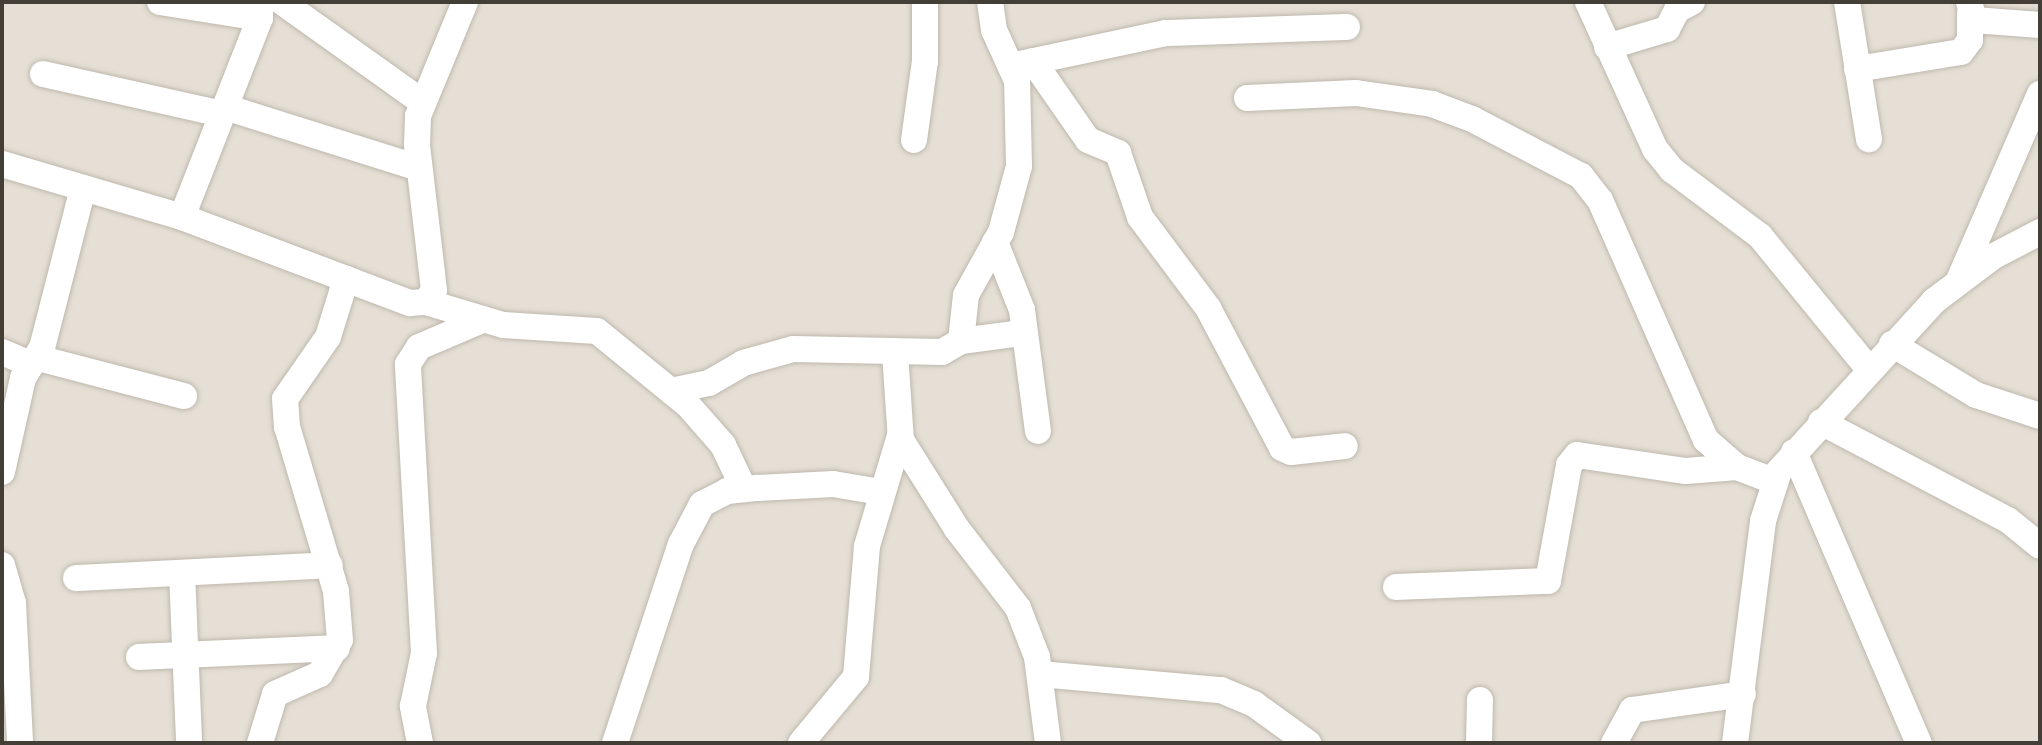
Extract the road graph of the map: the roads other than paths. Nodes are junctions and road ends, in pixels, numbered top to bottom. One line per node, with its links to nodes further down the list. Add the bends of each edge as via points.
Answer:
1 (160, 2): 10 (street)
2 (282, 2): 19 (street)
3 (925, 2): 22 (street, via 925,61)
4 (990, 2): 14 (street, via 994,30)
5 (1588, 2): 13 (street)
6 (1692, 2): 13 (street, via 1677,10 1667,29)
7 (1847, 2): 15 (street)
8 (458, 4): 19 (street)
9 (1969, 8): 11 (street, via 1984,21); 15 (street, via 1970,40 1961,52)
10 (260, 10): 20 (street)
11 (2040, 25)
12 (1347, 27): 14 (street, via 1166,33)
13 (1607, 47): 39 (street, via 1655,149 1672,170 1760,236)
14 (1023, 63): 28 (street, via 1019,166 1009,211); 46 (street, via 1088,140 1118,153 1140,217 1208,308 1282,448 1291,452)
15 (1857, 69): 21 (street)
16 (43, 74): 20 (street)
17 (1247, 98): 49 (street, via 1356,93 1432,104 1581,176 1600,200 1706,440)
18 (2039, 99): 30 (street)
19 (422, 102): 24 (street)
20 (224, 110): 24 (street); 26 (street)
21 (1869, 139)
22 (914, 140)
23 (2, 164): 25 (street)
24 (419, 168): 31 (street, via 434,290)
25 (83, 188): 26 (street); 38 (street)
26 (182, 217): 29 (street)
27 (2040, 232): 30 (street)
28 (995, 242): 33 (street, via 1022,310); 34 (street, via 966,295)
29 (346, 279): 31 (street, via 410,303); 55 (street, via 328,337 285,399 287,427)
30 (1959, 280): 35 (street)
31 (426, 302): 32 (street)
32 (482, 320): 40 (street, via 597,331); 68 (street, via 419,347 408,364 424,653 413,706)
33 (1022, 333): 34 (street); 44 (street)
34 (961, 341): 37 (street, via 942,352)
35 (1892, 344): 39 (street); 42 (street, via 1976,395)
36 (2, 352): 38 (street)
37 (895, 353): 40 (street, via 793,349 743,363 709,383); 45 (street)
38 (34, 361): 41 (street); 48 (street, via 23,378)
39 (1869, 369): 43 (street)
40 (671, 391): 51 (street, via 723,445)
41 (184, 396)
42 (2040, 416)
43 (1821, 422): 47 (street); 53 (street, via 2008,520)
44 (1038, 431)
45 (900, 435): 52 (street); 62 (street, via 957,529 1011,594)
46 (1345, 446)
47 (1794, 452): 50 (street); 76 (street)
48 (3, 464)
49 (1737, 467): 50 (street); 58 (street, via 1686,471 1577,455 1569,465 1548,581)
50 (1774, 481): 63 (street, via 1763,521)
51 (744, 489): 52 (street, via 833,484); 69 (street, via 713,495 693,519)
52 (881, 492): 70 (street, via 867,546 856,677)
53 (2040, 546)
54 (2, 565): 65 (street, via 13,603)
55 (330, 565): 56 (street); 59 (street, via 341,627)
56 (182, 573): 57 (street); 60 (street)
57 (76, 578)
58 (1396, 587)
59 (337, 648): 60 (street); 67 (street, via 320,674 275,694)
60 (186, 655): 61 (street); 66 (street)
61 (139, 657)
62 (1040, 674): 71 (street); 72 (street, via 1221,690 1254,704)
63 (1743, 694): 74 (street, via 1632,710); 75 (street)
64 (1480, 700): 73 (street)
65 (20, 743)
66 (189, 743)
67 (260, 743)
68 (420, 743)
69 (615, 743)
70 (801, 743)
71 (1048, 743)
72 (1308, 743)
73 (1479, 743)
74 (1614, 743)
75 (1735, 743)
76 (1919, 743)

